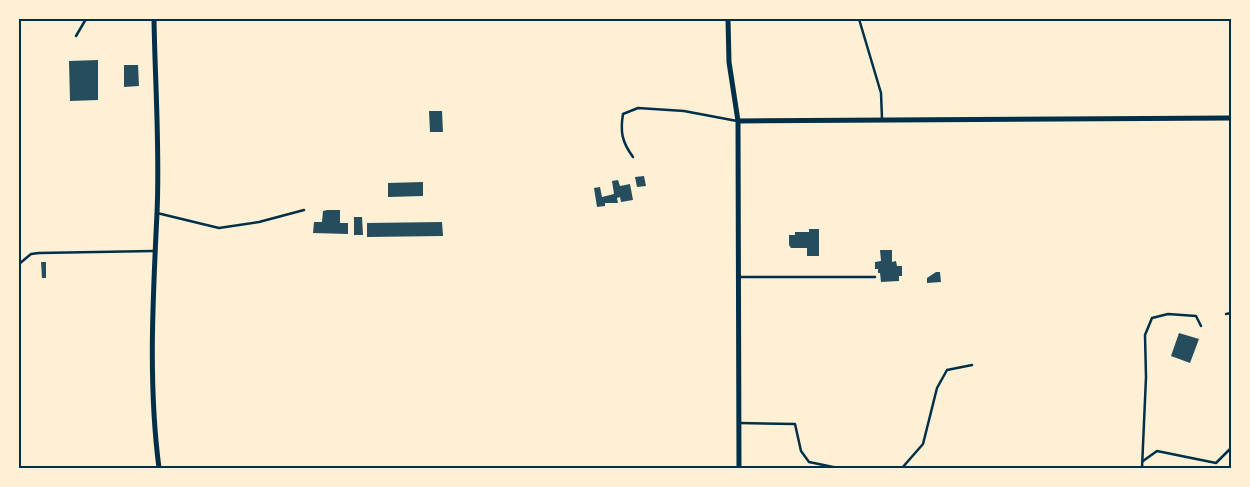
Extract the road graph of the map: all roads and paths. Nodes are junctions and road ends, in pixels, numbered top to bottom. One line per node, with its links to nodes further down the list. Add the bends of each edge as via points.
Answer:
1 (86, 19): 5 (lane)
2 (154, 19): 11 (street)
3 (728, 19): 8 (street, via 729,62)
4 (859, 19): 7 (lane, via 881,92)
5 (76, 36)
6 (1231, 118): 7 (street)
7 (882, 120): 8 (street)
8 (738, 121): 9 (lane, via 684,111 638,108 623,114 620,129 623,144); 14 (street)
9 (633, 157)
10 (304, 210): 11 (lane, via 219,228)
11 (157, 213): 12 (street)
12 (153, 250): 13 (lane, via 39,253 31,254); 23 (street, via 155,437)
13 (19, 264)
14 (739, 277): 15 (lane); 20 (street)
15 (875, 277)
16 (1231, 313): 17 (lane)
17 (1226, 314)
18 (1201, 326): 22 (lane, via 1196,316 1168,314 1152,318 1145,335)
19 (972, 365): 26 (lane, via 948,370 938,388 923,444)
20 (739, 423): 24 (street); 25 (lane, via 795,424 801,450 809,462)
21 (1231, 448): 22 (lane, via 1216,462 1157,451)
22 (1142, 461): 27 (lane)
23 (159, 468)
24 (739, 468)
25 (838, 468)
26 (902, 468)
27 (1142, 468)

